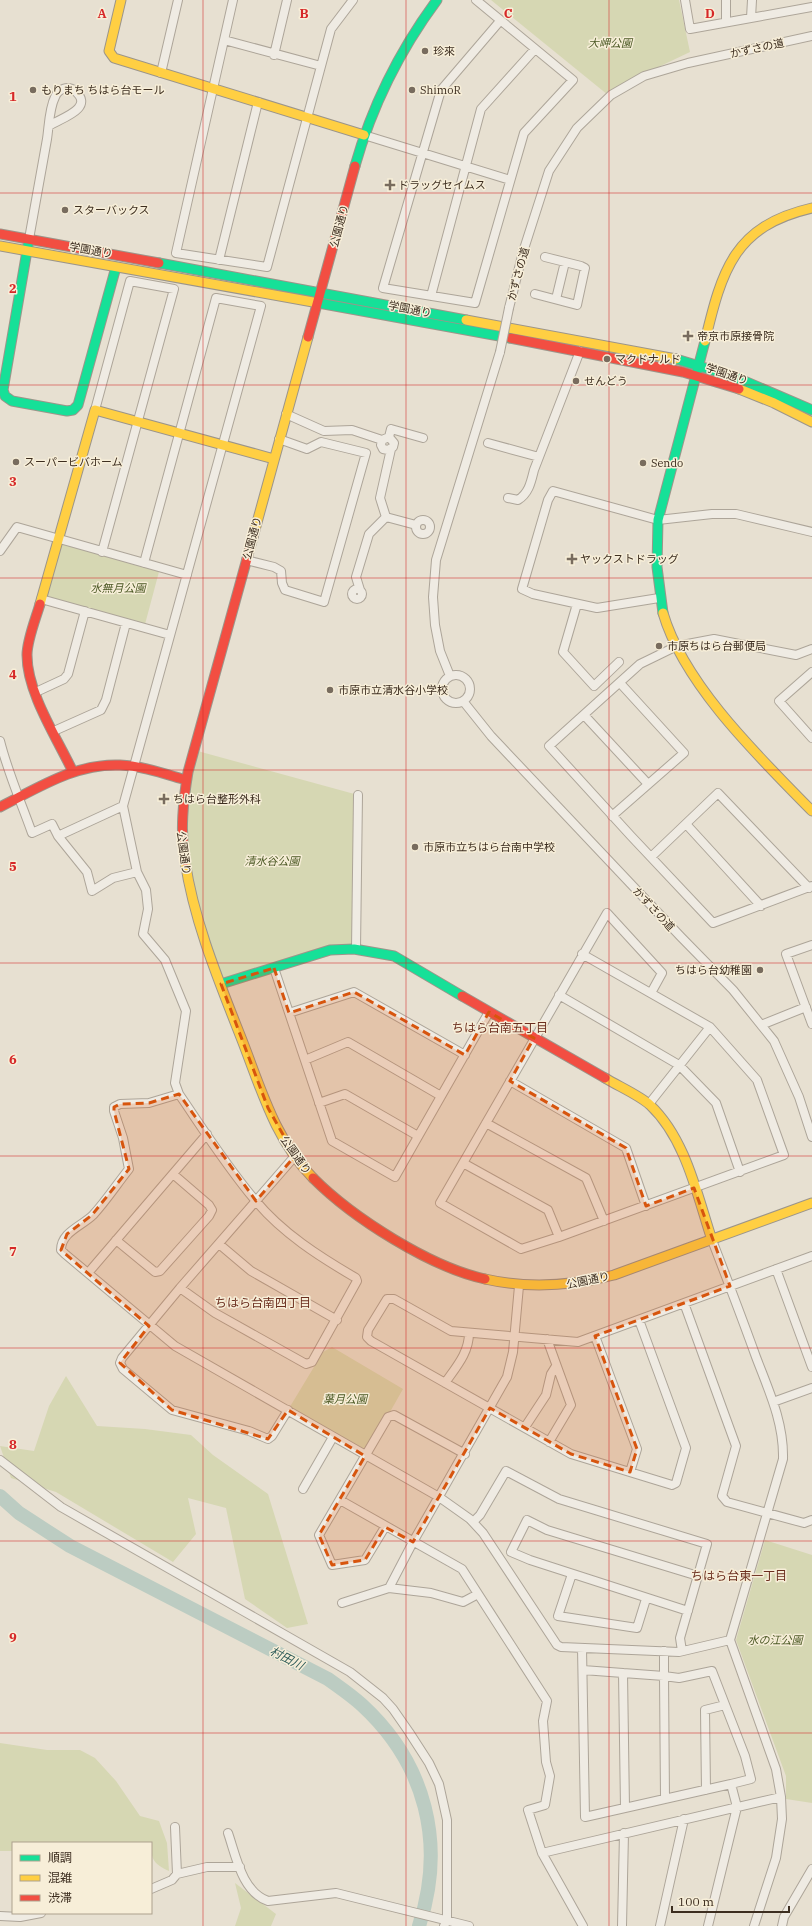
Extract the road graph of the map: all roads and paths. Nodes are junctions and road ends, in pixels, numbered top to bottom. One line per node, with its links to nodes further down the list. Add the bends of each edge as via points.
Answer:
1 (121, 0): 20 (street, via 110,55 117,60)
2 (178, 0): 20 (street)
3 (233, 0): 16 (street)
4 (287, 0): 18 (street)
5 (353, 0): 19 (street, via 331,29)
6 (437, 0): 25 (street, 公園通り, via 382,89)
7 (476, 0): 13 (street)
8 (685, 0): 14 (street, via 690,29)
9 (726, 0): 14 (street)
10 (752, 0): 12 (street)
11 (812, 7): 12 (street)
12 (751, 18): 14 (street)
13 (500, 21): 17 (street); 26 (street, via 441,90)
14 (726, 22)
15 (812, 36): 81 (street, かずさの道, bridge, via 688,63 644,76 611,95 577,128 549,171 523,252 500,352 436,560 433,597 435,625 440,651)
16 (224, 40): 18 (street); 21 (street)
17 (535, 49): 27 (street, via 481,109); 28 (street, via 573,80 524,133)
18 (274, 55): 19 (street)
19 (321, 66): 23 (street)
20 (161, 73): 21 (street)
21 (213, 89): 22 (street); 35 (street, via 176,253)
22 (258, 102): 23 (street); 35 (street)
23 (308, 118): 25 (street); 35 (street, via 267,267)
24 (49, 126): 24 (street, via 54,97 64,88 73,89 81,102 78,110); 31 (street)
25 (364, 135): 26 (street); 38 (street, 公園通り)
26 (421, 153): 27 (street); 40 (street, via 383,288)
27 (466, 166): 28 (street); 40 (street)
28 (510, 180): 40 (street, via 476,303)
29 (812, 208): 44 (street, via 775,219 750,237 739,250 723,279)
30 (0, 234): 31 (street, 学園通り)
31 (29, 239): 33 (street); 38 (street, 学園通り)
32 (0, 246): 33 (street, 学園通り)
33 (27, 252): 37 (street, 学園通り); 37 (street, via 2,390 12,401 67,411 78,405)
34 (545, 257): 36 (street)
35 (219, 260)
36 (565, 262): 41 (street); 41 (street, via 585,268 577,305)
37 (116, 267): 42 (street, 学園通り)
38 (320, 292): 42 (street, 公園通り); 44 (street, 学園通り)
39 (535, 294): 41 (street)
40 (431, 296)
41 (556, 299)
42 (317, 303): 43 (street, 学園通り); 48 (street, 公園通り)
43 (580, 351): 45 (street, 学園通り); 57 (street)
44 (698, 364): 45 (street); 47 (street, 学園通り, via 777,392)
45 (695, 375): 50 (street, 学園通り, via 774,403); 61 (street)
46 (95, 410): 49 (street); 49 (street, via 130,281 174,289); 64 (street)
47 (812, 410)
48 (286, 414): 52 (street, via 324,431 352,430); 54 (street, 公園通り)
49 (138, 422): 51 (street); 66 (street)
50 (812, 422)
51 (180, 434): 56 (street); 56 (street, via 216,298 261,306); 68 (street)
52 (385, 438): 53 (street, via 391,429); 60 (street, via 382,447 386,450 391,449 380,498)
53 (423, 438)
54 (279, 439): 58 (street, 公園通り); 67 (street, via 307,449 321,442 366,453 324,602 288,592 282,583 281,571)
55 (488, 442): 57 (street)
56 (222, 445): 58 (street); 69 (street)
57 (539, 457): 59 (street, via 525,496 518,500)
58 (274, 459): 67 (street, 公園通り)
59 (508, 498)
60 (386, 517): 62 (street); 70 (street, via 368,534 356,577)
61 (658, 520): 63 (street, via 736,514); 71 (street); 73 (street, via 553,491 548,500 522,589)
62 (416, 525)
63 (812, 532)
64 (57, 540): 65 (street, via 16,527); 66 (street); 72 (street)
65 (0, 551)
66 (102, 552): 68 (street)
67 (246, 560): 91 (street, 公園通り)
68 (144, 563): 69 (street)
69 (187, 575): 76 (street)
70 (360, 590)
71 (659, 598): 73 (street, via 597,608); 77 (street)
72 (41, 599): 74 (street); 83 (street, via 27,662 30,680)
73 (577, 604): 79 (street, via 563,652 594,686)
74 (85, 611): 75 (street); 83 (street, via 68,674 64,679)
75 (126, 623): 76 (street); 86 (street, via 106,700 101,710)
76 (170, 634): 89 (street)
77 (676, 646): 78 (street, via 714,639 796,655); 82 (street, via 640,664); 97 (street, via 698,683)
78 (812, 649)
79 (619, 662)
80 (812, 672): 87 (street, via 779,701)
81 (450, 676): 84 (street, via 458,675 467,681 469,692); 84 (street, via 442,686 444,697 453,703)
82 (620, 683): 85 (street); 92 (street, via 684,753)
83 (36, 692): 86 (street)
84 (463, 701): 116 (street, かずさの道, via 496,741 724,980)
85 (584, 715): 92 (street); 98 (street, via 549,746)
86 (54, 732): 90 (street)
87 (812, 738)
88 (0, 742): 94 (street, via 6,765)
89 (135, 766): 90 (street, via 119,764); 91 (street); 95 (street)
90 (73, 772): 94 (street)
91 (186, 780): 109 (street, 公園通り, via 180,823 182,849 195,908)
92 (648, 784): 98 (street)
93 (358, 795): 106 (street)
94 (20, 798): 96 (street); 100 (street, via 32,833 52,824)
95 (123, 806): 100 (street); 102 (street)
96 (0, 807)
97 (812, 812)
98 (612, 816): 101 (street)
99 (686, 824): 101 (street); 103 (street, via 718,793); 104 (street)
100 (58, 836): 102 (street, via 87,872 92,891 113,878)
101 (651, 857): 104 (street, via 713,923)
102 (138, 872): 123 (street, via 146,890 148,908 143,934 165,960 186,1011 175,1083)
103 (811, 887): 104 (street)
104 (761, 906)
105 (812, 945): 112 (street, via 786,954)
106 (356, 949): 108 (street, via 330,950); 113 (street, via 394,956)
107 (582, 954): 110 (street); 110 (street, via 607,913 662,973); 111 (street)
108 (274, 968): 109 (street); 114 (street)
109 (221, 984): 131 (street, 公園通り, via 268,1108)
110 (651, 993): 117 (street)
111 (559, 994): 118 (street); 121 (street)
112 (806, 1007): 115 (street); 116 (street)
113 (489, 1012): 118 (street); 119 (street)
114 (289, 1013): 119 (street, via 354,992); 120 (street)
115 (812, 1024)
116 (761, 1025): 130 (street, かずさの道, via 774,1041 799,1097)
117 (710, 1027): 121 (street); 133 (street, via 757,1080 784,1155)
118 (534, 1038): 122 (street); 126 (street)
119 (465, 1055): 124 (street)
120 (305, 1060): 124 (street, via 348,1042); 125 (street)
121 (679, 1065): 126 (street); 133 (street, via 716,1103)
122 (510, 1081): 127 (street); 138 (street, via 626,1148)
123 (179, 1094): 128 (street); 146 (street, via 149,1103 120,1104 114,1107 129,1169 92,1215 67,1234 61,1244 61,1250)
124 (441, 1096): 129 (street)
125 (319, 1103): 129 (street, via 345,1094); 129 (street, via 332,1141 395,1177)
126 (649, 1104): 135 (street, via 659,1113 675,1137)
127 (486, 1123): 132 (street); 139 (street, via 586,1178)
128 (207, 1134): 134 (street); 136 (street)
129 (418, 1136)
130 (812, 1137)
131 (295, 1156): 136 (street); 147 (street, 公園通り, via 325,1191 372,1226 455,1270)
132 (463, 1163): 140 (street, via 548,1210); 140 (street, via 440,1203 521,1249)
133 (740, 1172): 135 (street)
134 (173, 1174): 141 (street); 141 (street, via 209,1205 212,1210 209,1216 160,1271 155,1272)
135 (694, 1188): 138 (street); 142 (street)
136 (256, 1201): 143 (street); 151 (street, via 318,1256 356,1278 356,1286)
137 (812, 1203): 142 (street, 公園通り)
138 (646, 1206): 139 (street)
139 (604, 1221): 140 (street)
140 (559, 1237)
141 (116, 1240): 146 (street)
142 (712, 1240): 147 (street, 公園通り, via 597,1280 557,1286); 148 (street)
143 (219, 1244): 149 (street); 151 (street, via 251,1271)
144 (812, 1256): 145 (street)
145 (776, 1269): 148 (street); 159 (street)
146 (88, 1273): 153 (street)
147 (518, 1286): 155 (street)
148 (730, 1286): 150 (street); 162 (street)
149 (180, 1288): 151 (street, via 215,1314 306,1364 312,1362); 153 (street)
150 (684, 1303): 152 (street); 175 (street, via 736,1446 722,1496 727,1502)
151 (337, 1320)
152 (639, 1320): 156 (street); 171 (street, via 686,1448 676,1482 672,1485)
153 (149, 1326): 164 (street, via 175,1346); 164 (street, via 120,1363 123,1369 172,1410 249,1431 268,1439)
154 (469, 1332): 155 (street); 160 (street, via 466,1351); 160 (street, via 451,1331 390,1298 368,1330 367,1337 371,1341)
155 (514, 1336): 157 (street); 163 (street, via 507,1377)
156 (595, 1336): 157 (street, via 578,1342); 171 (street, via 637,1449)
157 (547, 1339): 158 (street)
158 (556, 1366): 165 (street, via 551,1374 546,1394); 167 (street, via 571,1405)
159 (812, 1367)
160 (445, 1383): 163 (street)
161 (812, 1388): 162 (street)
162 (773, 1402): 175 (street, via 782,1430 783,1459)
163 (490, 1408): 165 (street); 168 (street)
164 (288, 1410): 166 (street)
165 (525, 1427): 167 (street)
166 (333, 1437): 169 (street); 172 (street)
167 (549, 1442): 171 (street, via 571,1454)
168 (465, 1454): 169 (street, via 394,1414 388,1417); 173 (street)
169 (365, 1456): 173 (street); 174 (street)
170 (0, 1460): 212 (street, via 33,1488 61,1507 350,1672 382,1698 410,1732 439,1784 447,1820)
171 (630, 1472)
172 (303, 1489)
173 (439, 1497): 177 (street); 179 (street)
174 (340, 1500): 178 (street); 178 (street, via 319,1535 332,1566 365,1560)
175 (768, 1513): 176 (street, via 804,1523); 187 (street)
176 (812, 1520)
177 (473, 1522): 181 (street, via 480,1515 506,1471 559,1499 707,1544); 188 (street, via 492,1546 557,1645)
178 (385, 1527): 179 (street)
179 (413, 1542): 182 (street); 183 (street, via 462,1569)
180 (572, 1574): 181 (street, via 511,1552 527,1520 547,1530); 184 (street); 184 (street, via 558,1616 636,1628)
181 (698, 1576): 186 (street)
182 (389, 1588): 183 (street, via 430,1593 463,1602); 185 (street)
183 (478, 1594): 205 (street, via 547,1701 543,1721 546,1762 550,1776 545,1805 528,1810)
184 (646, 1599): 186 (street)
185 (342, 1603)
186 (688, 1611): 190 (street, via 680,1638)
187 (730, 1640): 190 (street); 197 (street, via 776,1769)
188 (582, 1648): 189 (street); 191 (street)
189 (664, 1651): 190 (street); 193 (street)
190 (682, 1651)
191 (582, 1670): 192 (street); 200 (street, via 585,1817)
192 (623, 1673): 193 (street); 200 (street)
193 (664, 1676): 194 (street, via 679,1678 712,1671); 198 (street)
194 (726, 1705): 195 (street, via 751,1778); 196 (street, via 705,1710)
195 (731, 1784): 196 (street); 199 (street)
196 (706, 1790): 198 (street)
197 (781, 1797): 199 (street); 218 (street, via 782,1819 776,1858)
198 (665, 1799): 200 (street)
199 (737, 1807): 201 (street); 217 (street)
200 (625, 1808)
201 (684, 1819): 204 (street); 216 (street)
202 (175, 1828): 208 (street)
203 (228, 1833): 206 (street)
204 (624, 1834): 205 (street); 215 (street)
205 (542, 1853): 214 (street)
206 (240, 1867): 208 (street, via 207,1867); 212 (street, via 255,1893 268,1901 336,1893 396,1907)
207 (812, 1870): 219 (street, via 784,1917)
208 (178, 1874): 209 (street, via 172,1880)
209 (152, 1889)
210 (36, 1914): 211 (street, via 20,1917)
211 (0, 1916)
212 (444, 1922): 213 (street)
213 (469, 1926)
214 (583, 1926)
215 (622, 1926)
216 (660, 1926)
217 (708, 1926)
218 (754, 1926)
219 (782, 1926)

